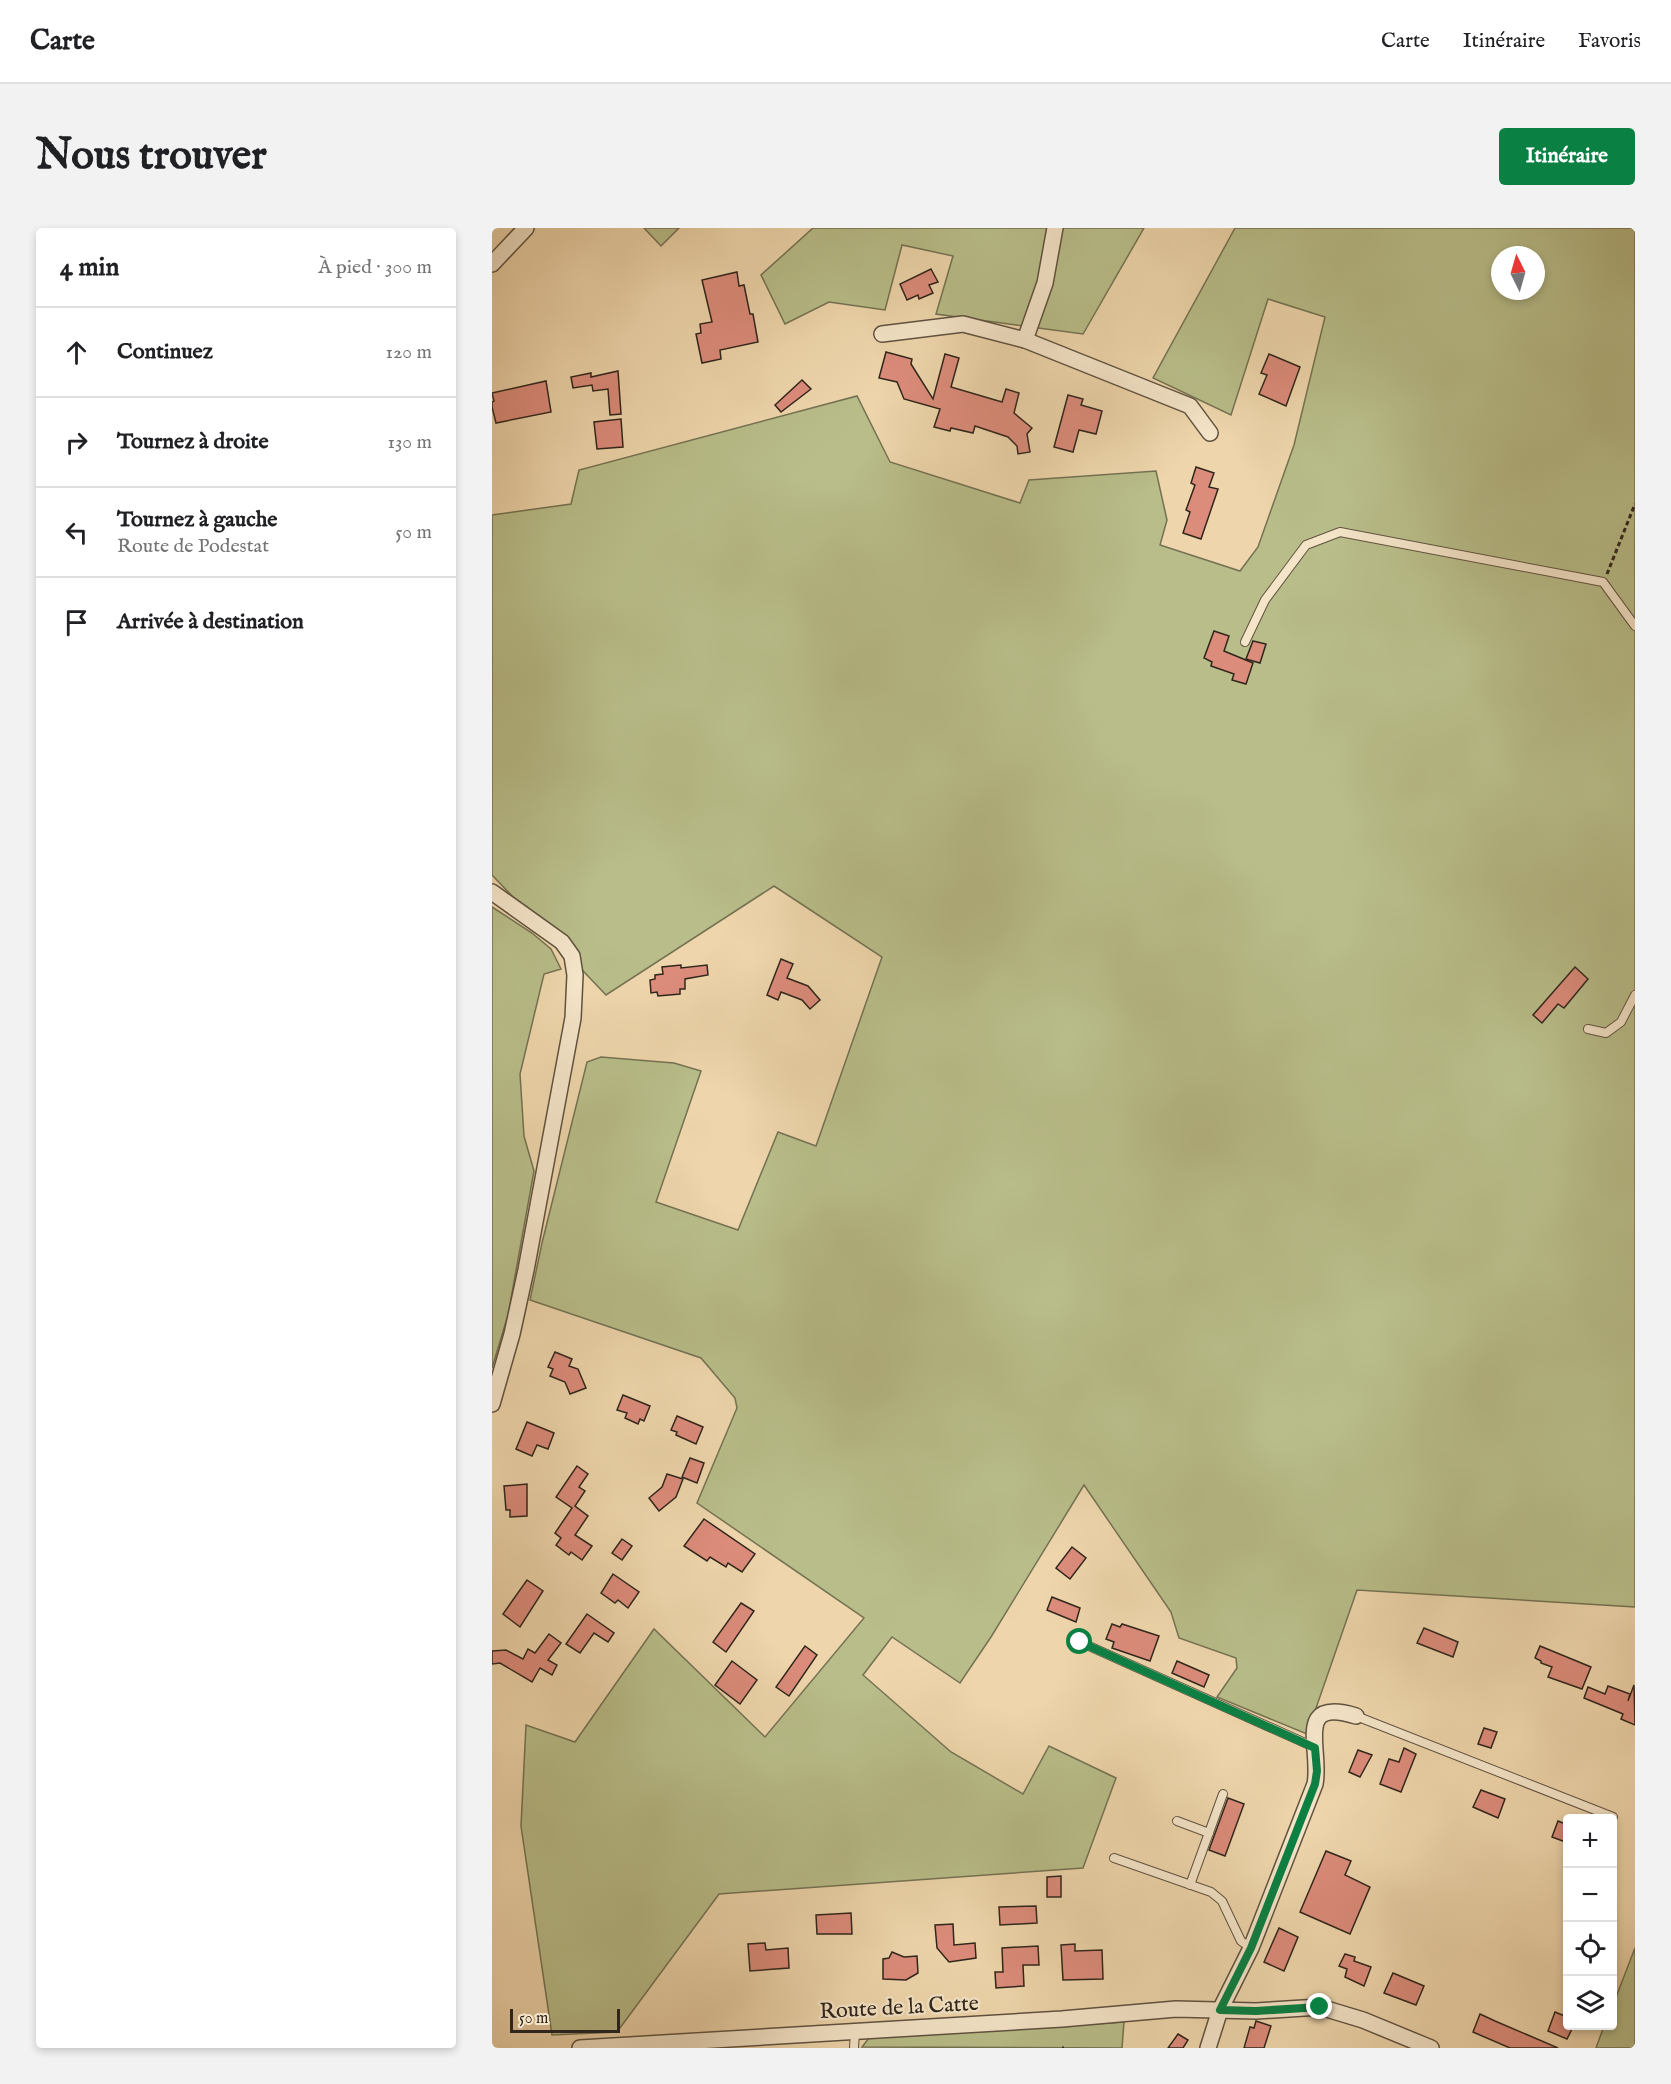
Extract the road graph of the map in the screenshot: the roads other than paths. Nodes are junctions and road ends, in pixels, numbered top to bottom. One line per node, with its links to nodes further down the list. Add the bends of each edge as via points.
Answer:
1 (526, 228): 3 (street)
2 (1055, 228): 5 (street, via 1045,283)
3 (492, 264)
4 (882, 334): 5 (street, via 963,324)
5 (1026, 340): 6 (street, via 1190,406)
6 (1210, 433)
7 (1635, 626): 8 (lane, via 1603,582 1341,532 1306,545 1265,600)
8 (1245, 642)
9 (492, 891): 12 (street, via 562,942 572,956 575,975 573,1018 526,1270)
10 (1635, 995): 11 (lane, via 1621,1022 1606,1032)
11 (1588, 1029)
12 (492, 1404)
13 (1080, 1642): 15 (lane)
14 (1356, 1716): 15 (street, via 1325,1712 1314,1726); 17 (lane)
15 (1315, 1748): 22 (street, via 1315,1784)
16 (1223, 1794): 19 (lane)
17 (1605, 1814)
18 (1177, 1821): 19 (lane)
19 (1209, 1833): 21 (lane)
20 (1114, 1858): 21 (lane)
21 (1190, 1885): 22 (lane, via 1222,1900 1241,1941)
22 (1251, 1948): 23 (street)
23 (1220, 2010): 24 (street, Route de la Catte, via 1176,2008 1113,2016); 27 (street); 28 (street, Route de la Catte, via 1320,2007 1364,2020)
24 (855, 2032): 25 (street, Route de la Catte); 26 (lane)
25 (580, 2048)
26 (854, 2048)
27 (1208, 2048)
28 (1431, 2048)

